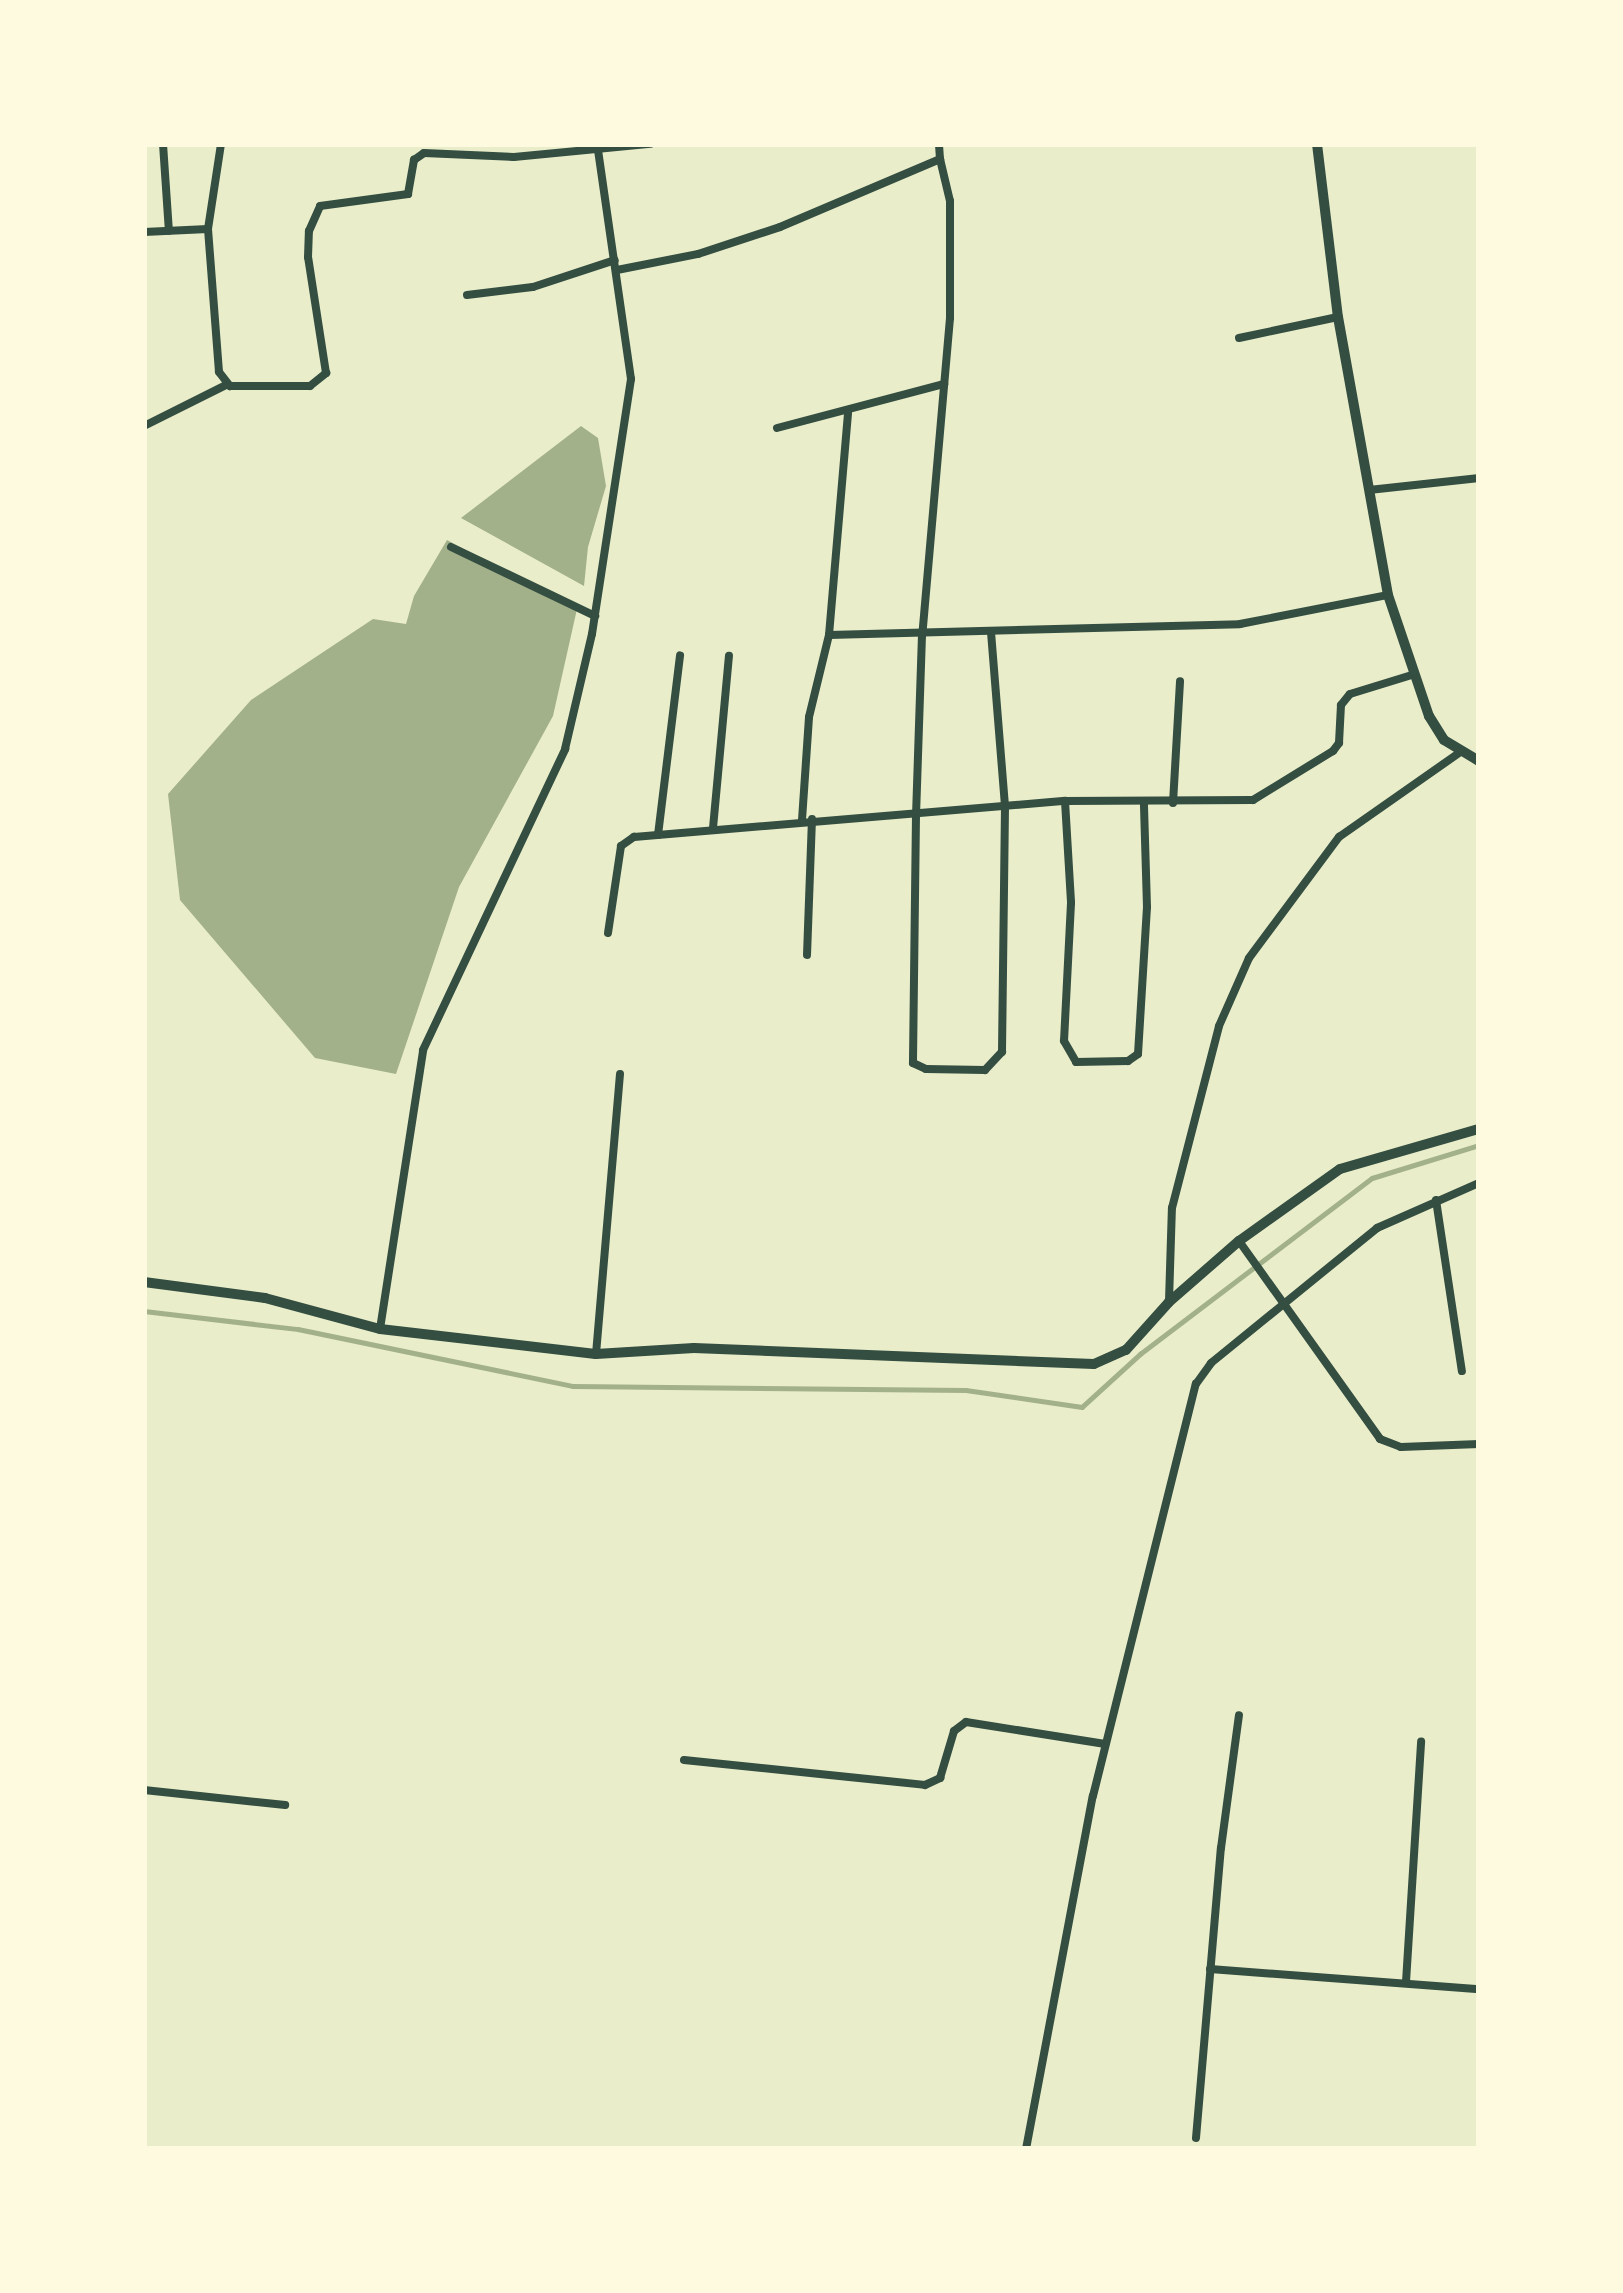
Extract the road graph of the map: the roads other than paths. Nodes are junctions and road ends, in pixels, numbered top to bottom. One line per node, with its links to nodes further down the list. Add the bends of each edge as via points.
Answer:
1 (163, 144): 10 (street)
2 (221, 144): 9 (street)
3 (650, 144): 6 (street)
4 (939, 144): 8 (street)
5 (1316, 144): 14 (street)
6 (597, 148): 7 (street); 12 (street)
7 (418, 150): 17 (street, via 408,194 315,212 308,257 327,362 321,380)
8 (940, 159): 12 (street, via 698,254); 16 (street, via 950,201)
9 (208, 229): 10 (street); 17 (street)
10 (170, 231): 11 (street)
11 (144, 232)
12 (616, 265): 13 (street); 25 (street, via 631,379)
13 (467, 295)
14 (1338, 317): 15 (street); 22 (street)
15 (1239, 338)
16 (944, 384): 18 (street); 27 (street)
17 (226, 385): 19 (street)
18 (848, 413): 20 (street); 28 (street)
19 (144, 427)
20 (777, 428)
21 (1479, 478): 22 (street)
22 (1369, 490): 24 (street)
23 (452, 547): 25 (street)
24 (1388, 595): 26 (street, via 1240,624); 31 (street)
25 (595, 616): 53 (street, via 565,749 423,1050)
26 (992, 632): 27 (street); 38 (street)
27 (922, 634): 28 (street); 39 (street)
28 (829, 635): 40 (street, via 812,702)
29 (680, 655): 42 (street)
30 (729, 656): 41 (street)
31 (1415, 674): 33 (street, via 1429,716); 37 (street, via 1350,694 1333,752 1271,793)
32 (1180, 680): 37 (street)
33 (1460, 753): 34 (street); 51 (street, via 1339,837 1249,958 1219,1026 1172,1208)
34 (1479, 761)
35 (1065, 801): 36 (street); 36 (street, via 1071,903 1064,1041 1076,1062 1138,1054); 38 (street)
36 (1144, 803): 37 (street)
37 (1173, 803)
38 (1005, 806): 39 (street); 39 (street, via 1002,1052 985,1070 914,1063)
39 (916, 815): 40 (street)
40 (807, 820): 41 (street); 44 (street)
41 (713, 828): 42 (street)
42 (658, 835): 43 (street, via 621,846)
43 (608, 933)
44 (807, 955)
45 (620, 1074): 54 (street)
46 (1479, 1129): 49 (street, via 1340,1169)
47 (1479, 1183): 48 (street)
48 (1436, 1200): 52 (street, via 1377,1228); 55 (street)
49 (1239, 1241): 51 (street); 52 (street)
50 (144, 1282): 53 (street, via 265,1298)
51 (1169, 1302): 54 (street, via 1126,1350 1094,1364 694,1348)
52 (1284, 1304): 56 (street, via 1380,1439 1401,1447); 59 (street, via 1196,1384)
53 (380, 1329): 54 (street)
54 (596, 1354)
55 (1462, 1371)
56 (1479, 1444)
57 (1239, 1714): 63 (street)
58 (1421, 1741): 64 (street)
59 (1105, 1744): 60 (street, via 966,1722 953,1731 940,1778 925,1785); 67 (street)
60 (684, 1760)
61 (144, 1790): 62 (street)
62 (285, 1804)
63 (1210, 1969): 64 (street); 66 (street)
64 (1406, 1982): 65 (street)
65 (1479, 1989)
66 (1196, 2138)
67 (1026, 2149)

